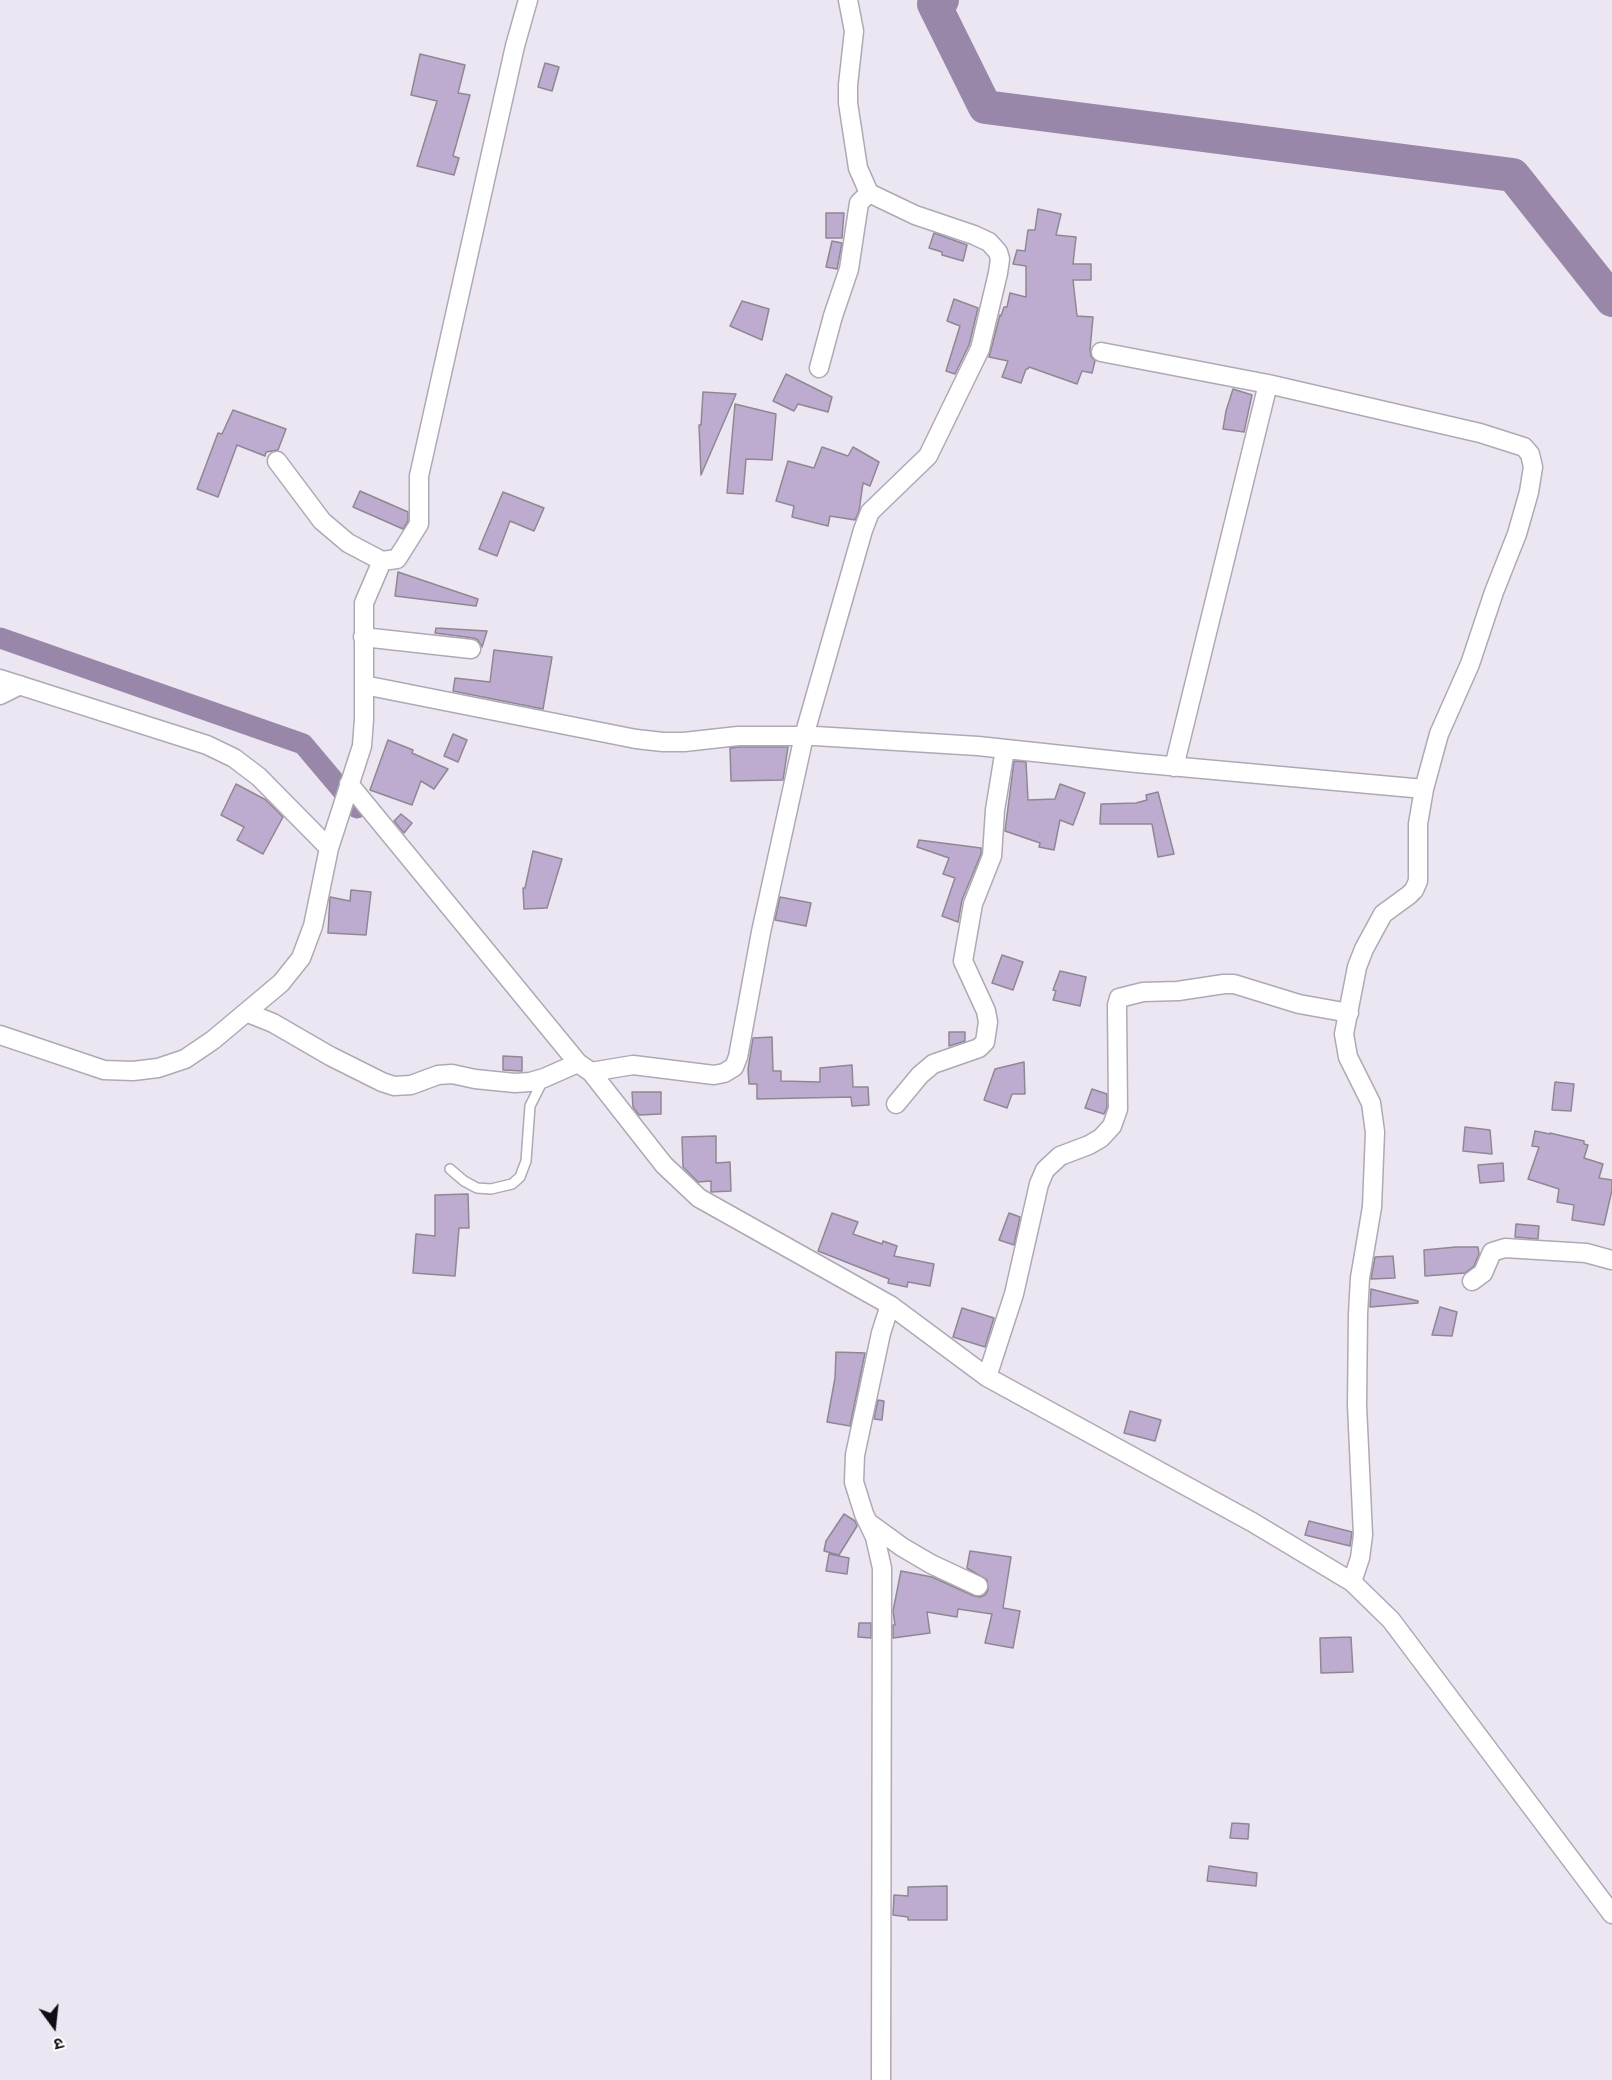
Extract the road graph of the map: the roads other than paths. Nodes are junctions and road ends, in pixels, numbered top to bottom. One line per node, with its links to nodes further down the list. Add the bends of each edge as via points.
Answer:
1 (528, 0): 8 (street, via 419,476 419,524 397,559)
2 (848, 0): 3 (street, via 854,31 848,103 858,168)
3 (869, 193): 5 (street, via 859,203 849,269); 15 (street, via 989,242 1000,259 980,349 937,441 928,456 870,512)
4 (1101, 352): 6 (street)
5 (819, 369)
6 (1268, 384): 17 (street); 19 (street, via 1480,434 1524,447 1530,454 1533,466 1529,492 1517,534 1470,664 1439,734)
7 (278, 461): 8 (street, via 322,522 348,543)
8 (382, 561): 9 (street, via 364,603)
9 (363, 637): 10 (street); 13 (street)
10 (471, 649)
11 (0, 679): 12 (street)
12 (20, 685): 14 (street); 20 (street, via 207,745 234,758)
13 (364, 685): 15 (street, via 636,739 684,742 738,736); 18 (street, via 362,746)
14 (0, 695)
15 (804, 736): 16 (street); 24 (street, via 734,1066 714,1074 633,1065)
16 (1005, 749): 17 (street); 25 (street, via 995,810 993,856 973,904 963,961 986,1011 985,1042 979,1048 933,1064)
17 (1174, 767): 19 (street)
18 (349, 784): 20 (street); 24 (street)
19 (1424, 789): 22 (street, via 1418,824 1418,881 1414,890 1383,914 1374,928 1357,967)
20 (331, 842): 21 (street, via 313,926 301,958 281,983)
21 (248, 1012): 23 (street, via 185,1059 133,1071 104,1070); 24 (street, via 394,1086 452,1074 530,1082)
22 (1348, 1013): 30 (street, via 1299,1005 1234,984 1143,992 1119,998 1118,1109 1112,1126 1101,1138 1060,1156 1045,1170 1014,1294); 32 (street, via 1345,1047 1371,1103 1375,1132 1372,1207 1360,1278 1357,1336 1363,1535)
23 (0, 1035)
24 (567, 1070): 26 (lane, via 530,1106 526,1161 512,1185 477,1188); 29 (street, via 699,1198)
25 (896, 1104)
26 (450, 1169)
27 (1612, 1260): 28 (street, via 1586,1253 1505,1248 1492,1252 1483,1274)
28 (1472, 1281)
29 (888, 1310): 30 (street); 31 (street, via 855,1455 854,1482)
30 (987, 1377): 32 (street, via 1252,1522)
31 (869, 1523): 33 (street, via 932,1564); 35 (street, via 882,1568)
32 (1352, 1582): 34 (street, via 1391,1620)
33 (978, 1586)
34 (1612, 1914)
35 (881, 2080)

